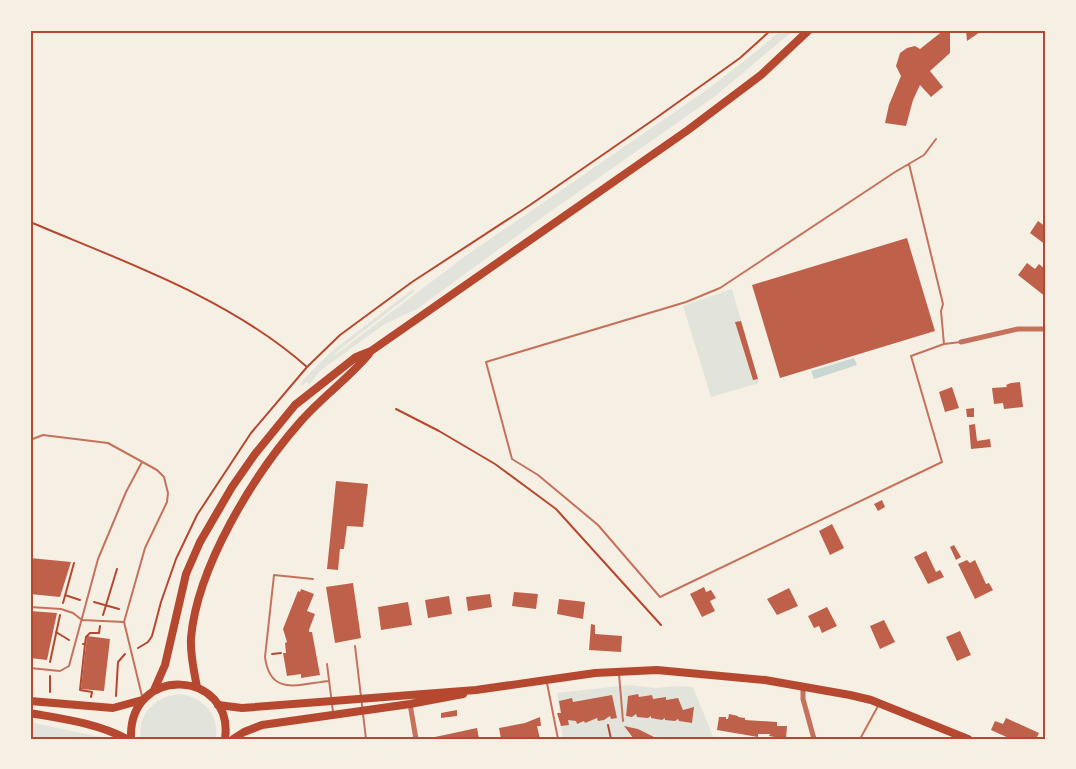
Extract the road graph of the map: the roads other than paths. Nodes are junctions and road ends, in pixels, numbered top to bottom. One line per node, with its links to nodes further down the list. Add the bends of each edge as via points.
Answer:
1 (809, 30): 7 (main road, via 761,75 697,123)
2 (936, 139): 3 (lane, via 924,155)
3 (909, 164): 6 (lane, via 943,304); 6 (lane, via 720,288 686,302 486,362 512,459 538,475 598,525 660,597 942,462 911,356)
4 (1046, 329): 5 (street, via 1018,329)
5 (962, 342): 6 (lane)
6 (944, 344)
7 (371, 351): 21 (main road, via 280,446 229,527 194,616 191,640); 22 (main road, via 356,357 296,405 232,487 186,574 165,665)
8 (30, 440): 9 (lane, via 43,435 100,441)
9 (142, 462): 12 (lane, via 98,559); 13 (lane, via 164,477 167,502 145,548)
10 (313, 579): 19 (lane, via 274,574 266,668 272,680 282,684)
11 (30, 606): 12 (lane, via 61,609)
12 (82, 620): 13 (lane); 16 (lane, via 69,666 49,671)
13 (124, 622): 24 (lane)
14 (355, 646): 25 (lane)
15 (327, 664): 19 (lane)
16 (30, 668)
17 (619, 671): 18 (main road); 20 (main road, via 691,672); 34 (lane)
18 (546, 679): 23 (main road); 40 (lane)
19 (329, 681): 27 (lane)
20 (803, 686): 29 (main road, via 850,694); 41 (street)
21 (197, 687): 22 (main road, via 168,685); 30 (main road)
22 (154, 690): 24 (main road)
23 (476, 690): 25 (main road); 28 (main road)
24 (143, 699): 26 (main road, via 114,708); 35 (main road, via 135,712)
25 (361, 699): 27 (main road); 31 (lane)
26 (30, 701)
27 (331, 701): 30 (main road, via 242,708); 33 (lane)
28 (410, 704): 31 (main road); 39 (street)
29 (879, 704): 42 (lane); 43 (main road)
30 (218, 705): 36 (main road, via 224,716)
31 (362, 711): 33 (main road); 38 (lane)
32 (30, 713): 35 (main road, via 90,723)
33 (333, 716): 37 (main road, via 262,725)
34 (623, 722)
35 (129, 739)
36 (225, 739)
37 (232, 739)
38 (366, 739)
39 (416, 739)
40 (558, 739)
41 (814, 739)
42 (860, 739)
43 (968, 739)

